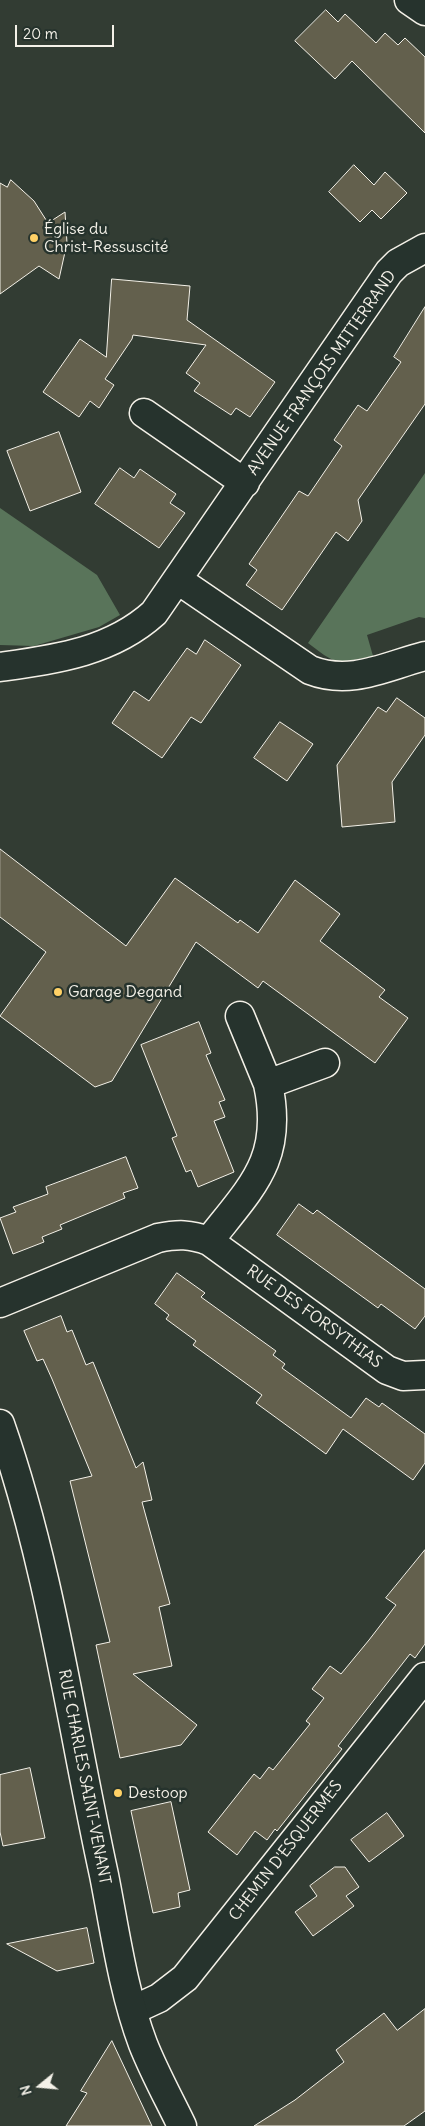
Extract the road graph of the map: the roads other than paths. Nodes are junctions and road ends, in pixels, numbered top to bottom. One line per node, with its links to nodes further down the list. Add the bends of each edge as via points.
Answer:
1 (409, 0): 2 (street)
2 (425, 11)
3 (425, 248): 5 (street, AVENUE FRANÇOIS MITTERRAND, via 403,260 390,272)
4 (144, 413): 5 (street, AVENUE FRANÇOIS MITTERRAND)
5 (245, 483): 6 (street, AVENUE FRANÇOIS MITTERRAND)
6 (178, 580): 7 (street, via 310,670 325,676 357,676); 8 (street, AVENUE FRANÇOIS MITTERRAND, via 154,613 125,636 86,651)
7 (425, 656)
8 (0, 666)
9 (240, 1016): 11 (street)
10 (325, 1063): 11 (street)
11 (268, 1084): 12 (street, via 273,1133 263,1167)
12 (210, 1241): 13 (street, RUE DES FORSYTHIAS, via 180,1233 158,1238); 14 (street, RUE DES FORSYTHIAS, via 387,1370 403,1376)
13 (0, 1304)
14 (425, 1375)
15 (0, 1424): 17 (street, RUE CHARLES SAINT-VENANT, via 27,1507 51,1606 88,1804)
16 (425, 1676): 17 (street, CHEMIN D'ESQUERMES, via 185,1978 159,1998)
17 (133, 2010): 18 (street, RUE CHARLES SAINT-VENANT, via 144,2044)
18 (182, 2126)

